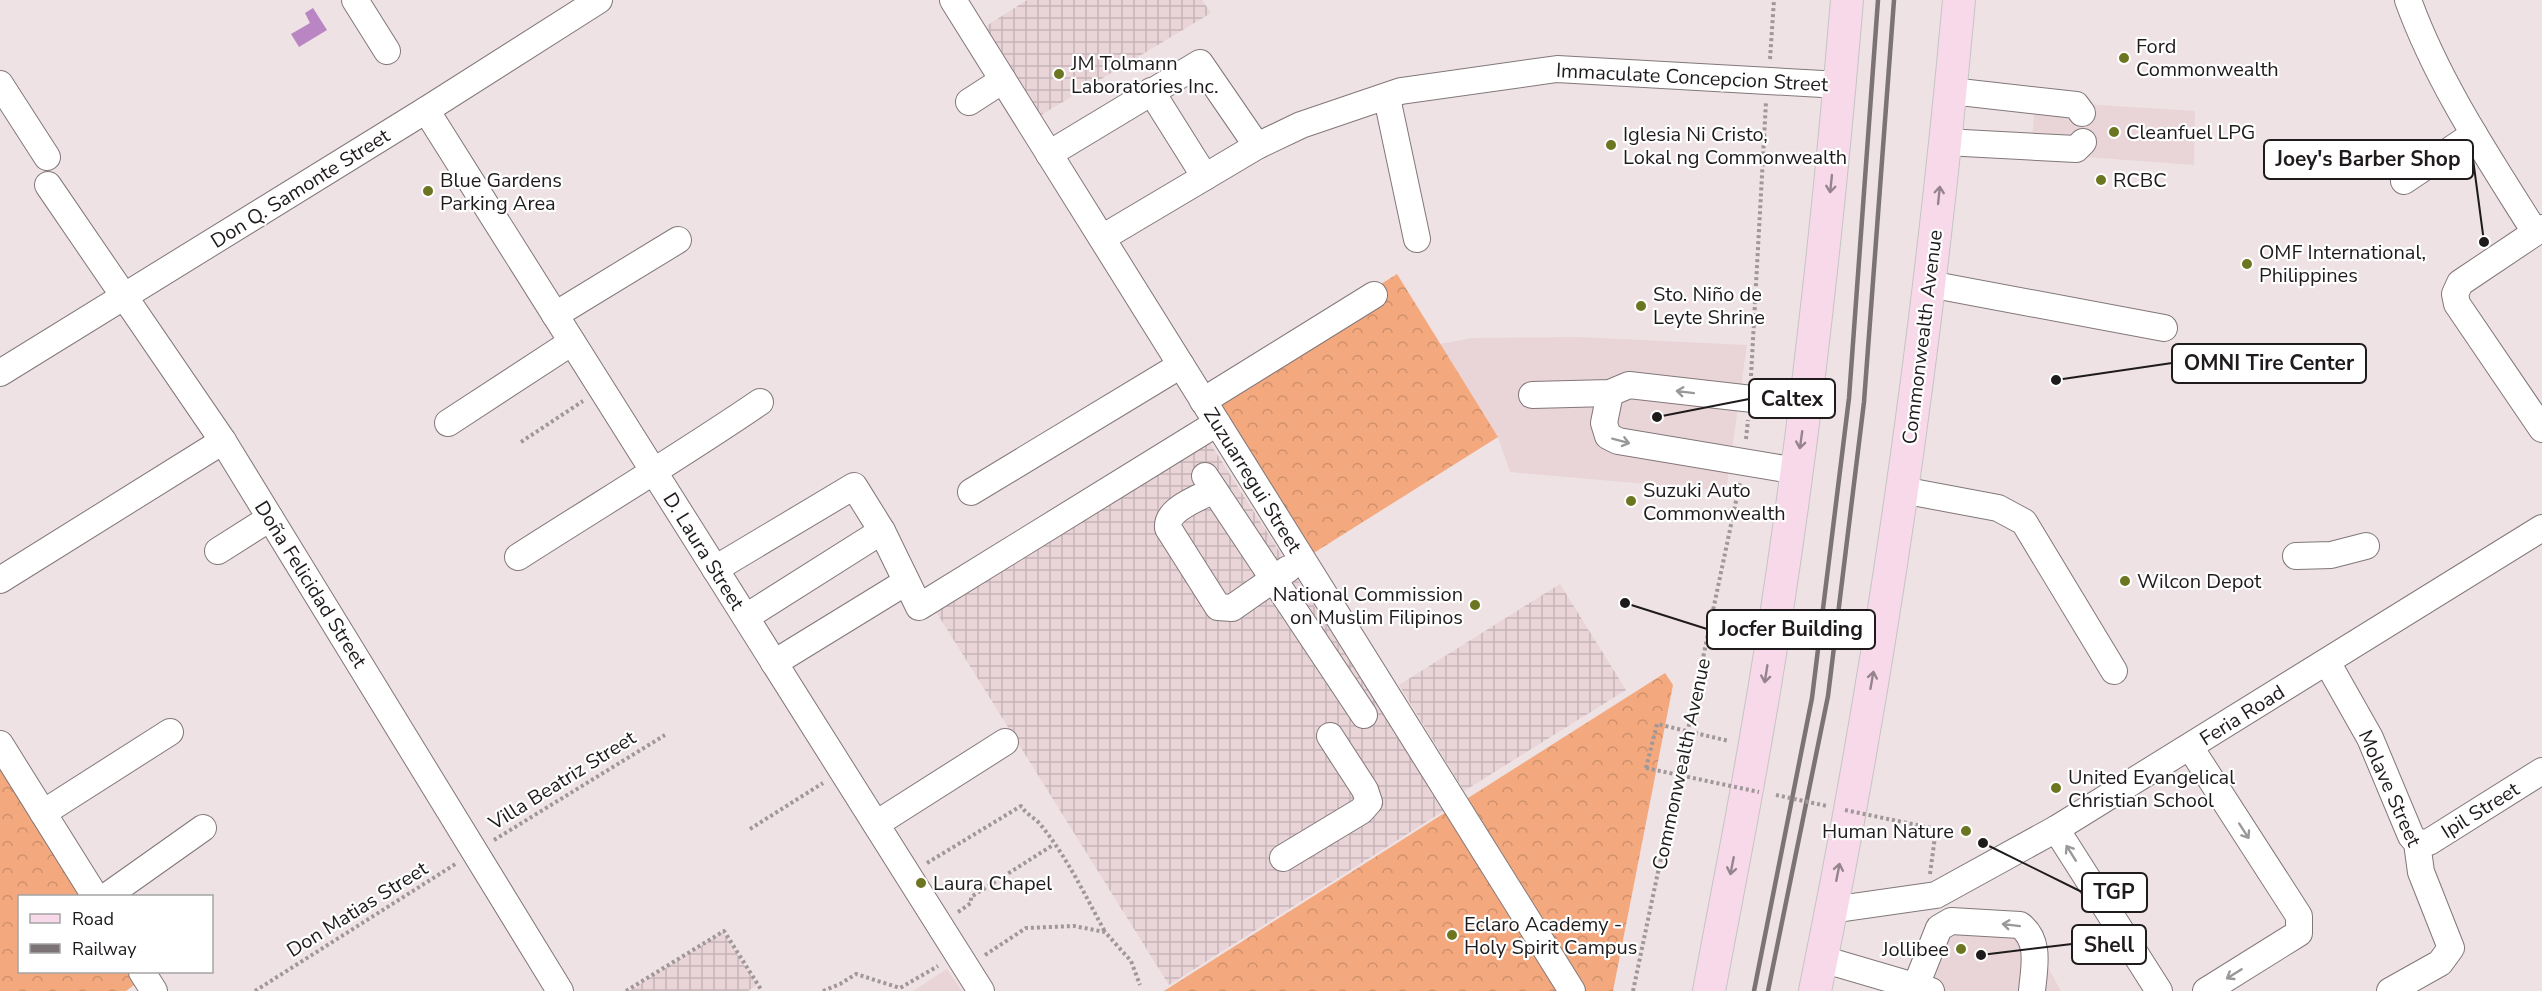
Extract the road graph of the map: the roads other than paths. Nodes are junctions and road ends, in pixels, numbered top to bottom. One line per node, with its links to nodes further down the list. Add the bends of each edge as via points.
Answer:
1 (355, 0): 7 (street)
2 (599, 0): 15 (street, Don Q. Samonte Street)
3 (953, 0): 8 (street, Zuzuarregui Street)
4 (1847, 0): 10 (main road)
5 (1959, 0): 12 (main road, Commonwealth Avenue)
6 (2408, 0): 17 (street, via 2421,35)
7 (387, 51)
8 (1003, 80): 14 (street); 21 (street, Zuzuarregui Street)
9 (0, 84): 22 (street)
10 (1840, 85): 13 (street, Immaculate Concepcion Street, via 1557,69); 42 (main road, one-way to 42)
11 (1151, 91): 20 (street, via 1200,63); 21 (street); 23 (street)
12 (1951, 91): 16 (street, via 2076,105); 18 (main road, Commonwealth Avenue)
13 (1394, 95): 20 (street, Immaculate Concepcion Street, via 1301,125); 28 (street)
14 (969, 102)
15 (426, 110): 31 (street, Don Q. Samonte Street); 33 (street, D. Laura Street)
16 (2082, 113)
17 (2474, 134): 24 (street); 26 (street)
18 (1945, 142): 19 (street, via 2076,149); 30 (main road, Commonwealth Avenue, one-way to 18)
19 (2083, 142)
20 (1257, 146): 23 (street, Immaculate Concepcion Street)
21 (1049, 154): 27 (street, Zuzuarregui Street)
22 (47, 157)
23 (1205, 177): 27 (street, Immaculate Concepcion Street)
24 (2404, 181)
25 (48, 185): 31 (street, Doña Felicidad Street)
26 (2538, 230): 43 (street, via 2460,283 2454,294 2457,304)
27 (1102, 238): 36 (street, Zuzuarregui Street)
28 (1417, 239)
29 (678, 240): 33 (street)
30 (1929, 284): 34 (street); 49 (main road, Commonwealth Avenue)
31 (125, 295): 37 (street, Don Q. Samonte Street); 46 (street, Doña Felicidad Street)
32 (1374, 295): 40 (street)
33 (555, 315): 35 (street, D. Laura Street)
34 (2164, 328)
35 (572, 342): 44 (street); 47 (street, D. Laura Street)
36 (1181, 365): 40 (street, Zuzuarregui Street); 50 (street)
37 (0, 373)
38 (1610, 393): 39 (street); 42 (street, one-way to 38, via 1629,385); 48 (street, one-way to 48, via 1604,423 1608,436 1618,441)
39 (1532, 395)
40 (1203, 401): 45 (street, Zuzuarregui Street)
41 (760, 402): 47 (street, via 725,428)
42 (1806, 405): 48 (main road, one-way to 48)
43 (2540, 421)
44 (448, 423)
45 (1217, 423): 58 (street, Zuzuarregui Street); 62 (street, via 919,607)
46 (223, 441): 51 (street, Doña Felicidad Street); 61 (street)
47 (653, 470): 57 (street); 59 (street, D. Laura Street)
48 (1797, 471): 90 (main road, one-way to 90, via 1755,747)
49 (1902, 490): 66 (street, via 1998,508 2024,522); 82 (main road, Commonwealth Avenue, one-way to 49)
50 (971, 492)
51 (270, 518): 55 (street); 87 (street, Doña Felicidad Street)
52 (2542, 528): 64 (street, Feria Road)
53 (882, 531): 59 (street, via 854,486); 62 (street); 63 (street)
54 (2366, 546): 56 (street, via 2331,555)
55 (218, 551)
56 (2296, 556)
57 (518, 557)
58 (1303, 561): 60 (street); 89 (street, Zuzuarregui Street)
59 (715, 569): 63 (street, D. Laura Street)
60 (1273, 579): 60 (street, via 1232,608 1218,607 1167,521 1209,483); 67 (street)
61 (0, 580)
62 (906, 582): 65 (street)
63 (746, 617): 65 (street, D. Laura Street)
64 (2327, 662): 72 (street, Feria Road); 78 (street, Molave Street, via 2370,738)
65 (774, 663): 75 (street, D. Laura Street)
66 (2114, 672)
67 (1364, 715)
68 (170, 732): 74 (street)
69 (1330, 736): 79 (street, via 1369,802 1361,811)
70 (1005, 742): 75 (street)
71 (0, 744): 74 (street)
72 (2190, 747): 77 (street, Feria Road); 94 (street, one-way to 94, via 2299,916 2301,925 2299,933)
73 (2542, 771): 78 (street, Ipil Street, via 2429,843)
74 (43, 813): 80 (street)
75 (876, 824): 88 (street, D. Laura Street)
76 (203, 828): 81 (street)
77 (2056, 829): 82 (street, Feria Road, via 1936,895); 93 (street, one-way to 77)
78 (2417, 843): 95 (street, Molave Street, via 2421,872 2451,948 2440,963)
79 (1283, 858)
80 (94, 895)
81 (109, 895)
82 (1831, 910): 83 (main road, Commonwealth Avenue)
83 (1822, 960): 85 (street); 91 (main road, Commonwealth Avenue)
84 (143, 973): 86 (street)
85 (1924, 989): 92 (street, one-way to 85, via 2035,951 2026,929 2020,925 1951,921 1938,928)
86 (154, 991)
87 (560, 991)
88 (981, 991)
89 (1572, 991)
90 (1709, 991)
91 (1815, 991)
92 (2032, 991)
93 (2159, 991)
94 (2206, 991)
95 (2390, 991)

